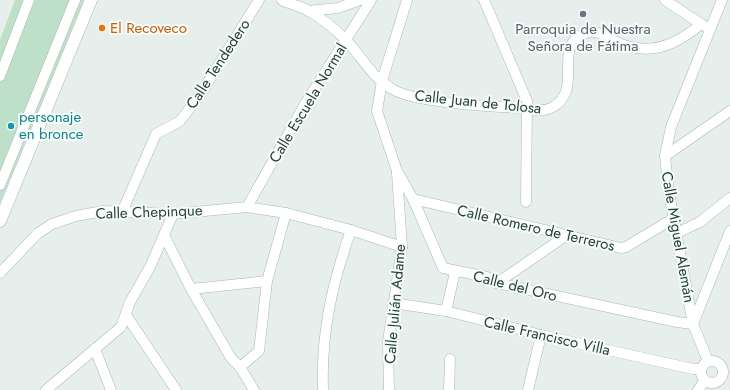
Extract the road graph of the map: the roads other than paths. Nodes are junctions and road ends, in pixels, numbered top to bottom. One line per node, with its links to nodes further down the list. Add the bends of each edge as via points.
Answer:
1 (30, 0): 16 (street)
2 (75, 0): 22 (street)
3 (91, 0): 31 (street)
4 (259, 0): 27 (street, Calle Tendedero, via 200,95 180,121 156,134)
5 (282, 0): 12 (street)
6 (360, 0): 12 (street, via 338,8)
7 (371, 0): 15 (street, Calle Escuela Normal)
8 (407, 0): 17 (street)
9 (484, 0): 18 (street, via 527,101)
10 (665, 0): 13 (street)
11 (722, 0): 14 (street, Calle Miguel Alemán)
12 (308, 11): 15 (street, Calle Juan de Tolosa)
13 (701, 24): 14 (street); 18 (street, Calle Juan de Tolosa, via 682,39 662,47 638,48 618,43 601,33 586,32 573,42 570,50 566,94 560,102 550,109 532,111)
14 (710, 29): 20 (street, Calle Miguel Alemán, via 671,127)
15 (346, 40): 17 (street, Calle Juan de Tolosa, via 371,73); 26 (street, Calle Escuela Normal)
16 (0, 76)
17 (382, 81): 18 (street, Calle Juan de Tolosa, via 395,90 413,96); 21 (street, via 377,111)
18 (526, 108): 25 (street)
19 (730, 111): 20 (street)
20 (665, 156): 30 (street, Calle Miguel Alemán, via 668,192)
21 (397, 170): 24 (street, Calle del Oro); 37 (street, Calle Julián Adame)
22 (0, 185)
23 (730, 198): 34 (street, via 700,222)
24 (413, 199): 36 (street, Calle Romero de Terreros); 38 (street, Calle del Oro, via 443,268)
25 (526, 202)
26 (247, 207): 28 (street); 29 (street, Calle Chepinque)
27 (122, 212): 29 (street, Calle Chepinque); 39 (street, Calle Chepinque, via 76,216 52,224 38,233)
28 (286, 213): 32 (street); 40 (street)
29 (173, 214): 35 (street)
30 (674, 218): 34 (street, Calle Miguel Alemán); 36 (street, Calle Romero de Terreros, via 621,248)
31 (0, 221)
32 (351, 230): 37 (street); 57 (street, via 327,312 322,357)
33 (730, 231): 46 (street)
34 (677, 233): 46 (street, Calle Miguel Alemán)
35 (164, 235): 42 (street); 45 (street)
36 (567, 235): 41 (street)
37 (402, 246): 43 (street, Calle Julián Adame)
38 (455, 272): 41 (street, Calle del Oro, via 487,277); 44 (street)
39 (0, 273)
40 (267, 281): 42 (street); 51 (street, via 259,351)
41 (497, 283): 46 (street, Calle del Oro)
42 (191, 289): 51 (street, via 231,358)
43 (393, 303): 44 (street, Calle Francisco Villa); 58 (street, Calle Julián Adame, via 388,342)
44 (446, 311): 47 (street, Calle Francisco Villa)
45 (126, 315): 48 (street, via 121,327); 55 (street)
46 (694, 324): 50 (street, Calle Miguel Alemán)
47 (541, 335): 50 (street, Calle Francisco Villa, via 693,369); 60 (street)
48 (95, 349): 53 (street); 54 (street)
49 (450, 358): 59 (street)
50 (705, 365): 52 (street, via 701,376); 52 (street, via 718,363 722,369 719,379)
51 (240, 367): 56 (street)
52 (707, 384): 61 (street)
53 (46, 390)
54 (111, 390)
55 (176, 390)
56 (254, 390)
57 (324, 390)
58 (389, 390)
59 (449, 390)
60 (528, 390)
61 (698, 390)

